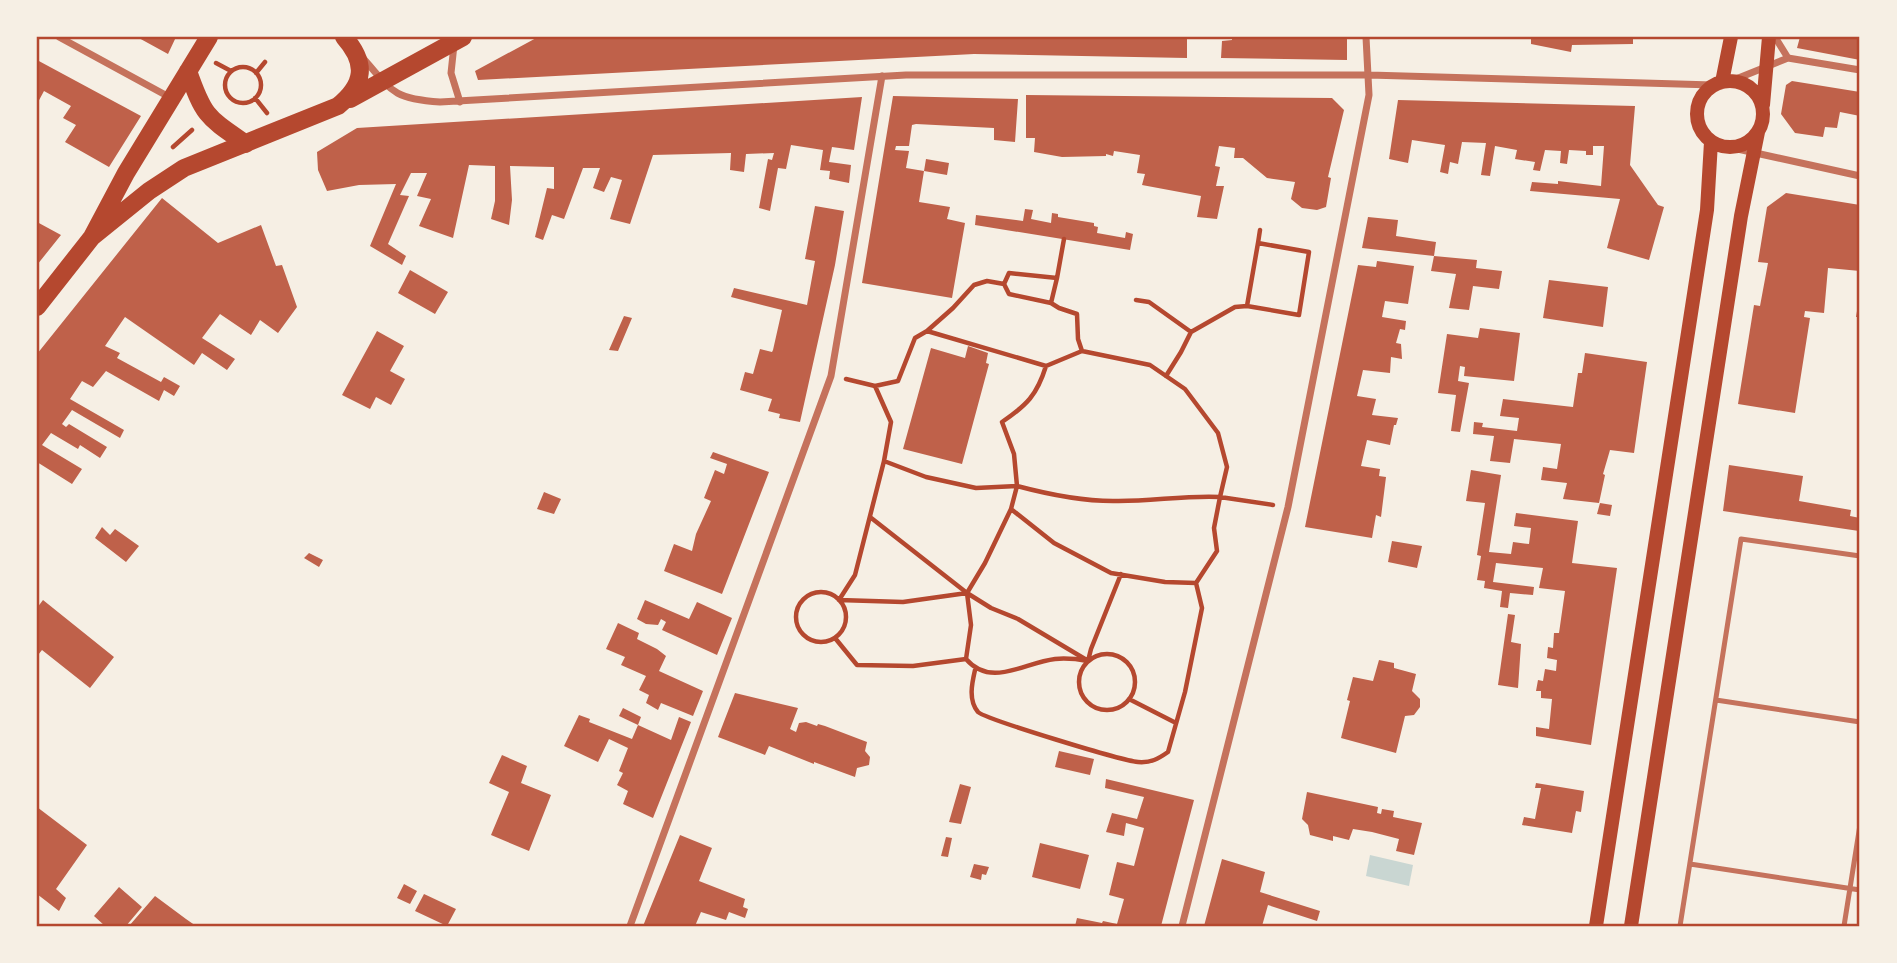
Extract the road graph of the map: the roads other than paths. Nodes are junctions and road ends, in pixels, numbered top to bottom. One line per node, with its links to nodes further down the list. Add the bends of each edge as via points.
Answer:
1 (59, 37): 17 (street)
2 (209, 37): 12 (main road)
3 (1366, 37): 13 (street)
4 (1731, 37): 16 (main road)
5 (1769, 37): 10 (main road)
6 (1775, 37): 9 (street)
7 (459, 39): 15 (main road); 18 (street, via 451,73)
8 (350, 43): 15 (street); 19 (main road, via 360,71 357,86)
9 (1788, 58): 10 (street); 11 (street)
10 (1766, 66): 16 (street); 20 (main road)
11 (1860, 70)
12 (188, 71): 17 (main road); 23 (main road, via 207,116)
13 (1369, 75): 14 (street); 16 (street); 37 (street, via 1369,95 1288,507)
14 (882, 76): 18 (street); 36 (street, via 831,376)
15 (382, 80): 18 (street, via 405,98); 19 (main road)
16 (1722, 82): 20 (main road, via 1751,88); 22 (main road, via 1704,92 1696,113 1703,135)
17 (171, 99): 27 (main road)
18 (460, 102)
19 (338, 106): 23 (main road)
20 (1762, 107): 21 (main road)
21 (1758, 132): 24 (main road); 25 (main road)
22 (1712, 142): 24 (main road); 38 (main road, via 1707,211)
23 (246, 144): 27 (main road, via 184,168)
24 (1733, 148): 25 (street)
25 (1754, 153): 26 (street); 39 (main road)
26 (1860, 176)
27 (92, 237): 28 (main road)
28 (37, 307)
29 (1860, 556): 30 (lane, via 1741,539)
30 (1716, 700): 31 (lane); 33 (lane)
31 (1860, 722)
32 (1860, 825): 34 (lane)
33 (1690, 864): 34 (lane); 40 (lane)
34 (1850, 888): 35 (lane); 41 (lane)
35 (1860, 890)
36 (630, 926)
37 (1182, 926)
38 (1595, 926)
39 (1631, 926)
40 (1680, 926)
41 (1844, 926)

